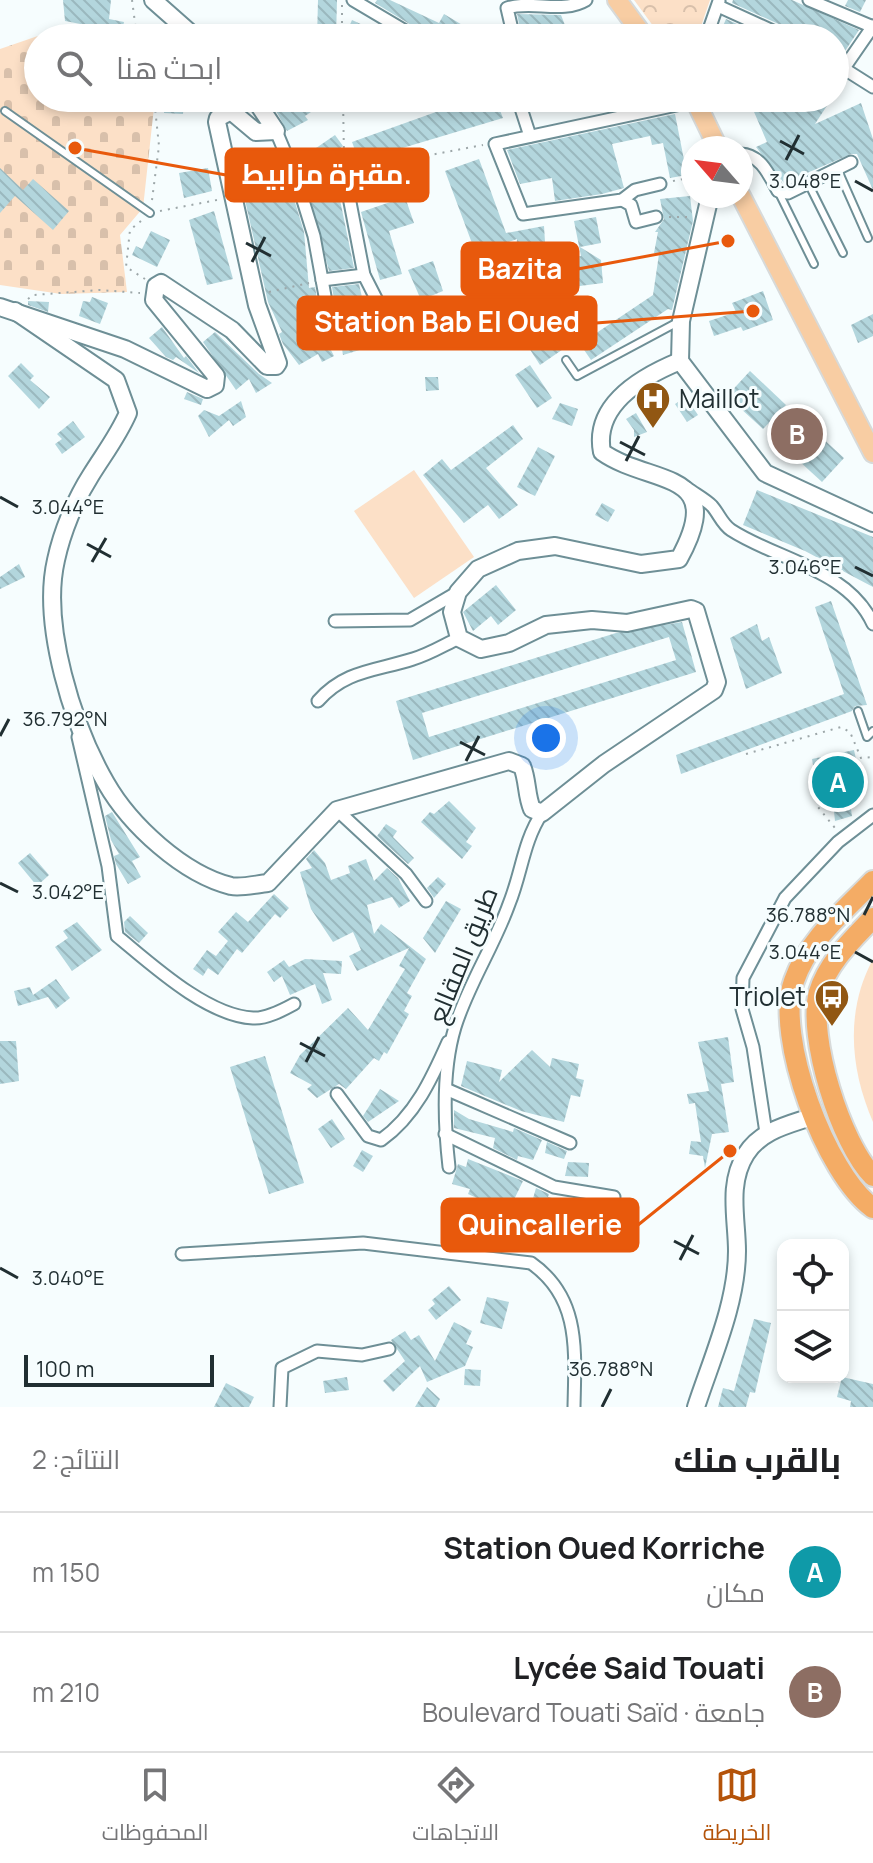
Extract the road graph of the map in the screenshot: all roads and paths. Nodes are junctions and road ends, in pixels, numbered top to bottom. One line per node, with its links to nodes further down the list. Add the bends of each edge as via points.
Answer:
1 (132, 0): 9 (path)
2 (153, 0): 10 (street)
3 (342, 0): 11 (path)
4 (353, 0): 12 (street)
5 (586, 0): 13 (street, via 519,2 507,8)
6 (617, 0): 14 (main road)
7 (817, 1): 17 (street)
8 (719, 3): 15 (street); 16 (street)
9 (135, 24)
10 (180, 24)
11 (342, 24)
12 (393, 24)
13 (511, 24)
14 (631, 24)
15 (711, 24)
16 (760, 24)
17 (873, 27): 18 (street)
18 (849, 55)
19 (849, 71): 20 (street)
20 (873, 87)
21 (5, 111): 47 (lane)
22 (155, 112): 47 (path, via 159,146)
23 (229, 112): 43 (street, via 218,118)
24 (232, 112): 30 (street, via 256,132)
25 (263, 112): 30 (street)
26 (343, 112): 37 (path)
27 (522, 112): 31 (street)
28 (640, 112): 31 (street)
29 (701, 112): 32 (main road)
30 (276, 131): 39 (street)
31 (530, 136): 33 (street)
32 (712, 136)
33 (495, 144): 37 (path); 44 (street, via 523,214)
34 (753, 156): 42 (street)
35 (851, 162): 36 (street)
36 (837, 168): 40 (street); 50 (lane)
37 (344, 171): 39 (path); 53 (street)
38 (681, 180): 41 (path)
39 (297, 181): 43 (path); 54 (street)
40 (808, 183): 42 (street, via 788,193); 51 (lane)
41 (660, 184): 44 (street, via 635,190)
42 (778, 191): 52 (lane)
43 (236, 196): 47 (path); 56 (street)
44 (622, 200): 48 (street, via 631,205 636,222)
45 (707, 208): 49 (street)
46 (747, 208): 63 (main road)
47 (150, 213): 55 (path, via 130,230 126,267)
48 (656, 217): 49 (path)
49 (704, 218): 59 (street)
50 (868, 238)
51 (843, 253)
52 (814, 264)
53 (364, 275): 54 (street); 60 (street)
54 (322, 280): 56 (path); 58 (street)
55 (155, 290): 56 (street, via 166,285 232,330 267,366 276,366); 57 (path, via 33,295); 57 (street, via 210,365 215,385 207,389 125,349)
56 (254, 290)
57 (8, 309): 70 (street, via 116,380 128,413 90,476 55,561 57,639)
58 (329, 318)
59 (681, 321): 61 (lane, via 577,376); 62 (street)
60 (389, 324)
61 (566, 360)
62 (680, 361): 64 (street, via 657,370 613,403 599,435 602,452 622,466); 65 (street, via 765,473)
63 (873, 453)
64 (681, 483): 66 (street, via 694,505 695,530 679,559 641,564 555,546 518,551 478,569); 68 (street, via 711,504 727,528 843,589)
65 (873, 523)
66 (458, 592): 67 (street, via 410,620); 69 (street, via 452,612)
67 (335, 621)
68 (873, 624)
69 (459, 638): 71 (street, via 412,660 353,674 333,684); 78 (street, via 481,649 509,643 546,625 627,623 685,608 696,611 717,682 714,690)
70 (69, 697): 77 (street, via 106,784 139,825 186,865 233,886 268,883); 84 (street, via 108,866 117,936 174,982 220,1009 254,1018)
71 (318, 701)
72 (858, 711): 73 (lane, via 867,737)
73 (873, 731)
74 (746, 754): 75 (path, via 841,727 850,732 861,758)
75 (873, 757)
76 (812, 776): 80 (path, via 818,807)
77 (337, 810): 78 (street, via 509,761 522,766 532,809); 82 (street, via 406,874)
78 (542, 813): 85 (street, طريق المقالع, via 527,836 510,902)
79 (873, 815): 89 (street, via 828,851 785,898 743,978 742,1009)
80 (835, 828)
81 (873, 881): 88 (highway, via 819,937 792,985 788,1011 793,1044)
82 (426, 901)
83 (873, 918): 93 (highway, via 825,977 817,1014 839,1115 855,1152)
84 (294, 1004)
85 (455, 1027): 86 (street, طريق المقالع); 87 (street, via 427,1089 381,1140 368,1136)
86 (448, 1090): 90 (street, طريق المقالع); 91 (street)
87 (337, 1094)
88 (814, 1116): 89 (street); 95 (highway, via 845,1182)
89 (766, 1133): 100 (street, via 754,1143 734,1184 735,1268)
90 (445, 1134): 92 (street, طريق المقالع); 94 (street, via 554,1187)
91 (570, 1143)
92 (449, 1167)
93 (873, 1176)
94 (614, 1197)
95 (873, 1208)
96 (182, 1254): 99 (street, via 363,1243 531,1263 550,1276 564,1296 573,1337)
97 (389, 1349): 98 (street, via 362,1355 317,1351 282,1368)
98 (280, 1407)
99 (574, 1407)
100 (696, 1407)

